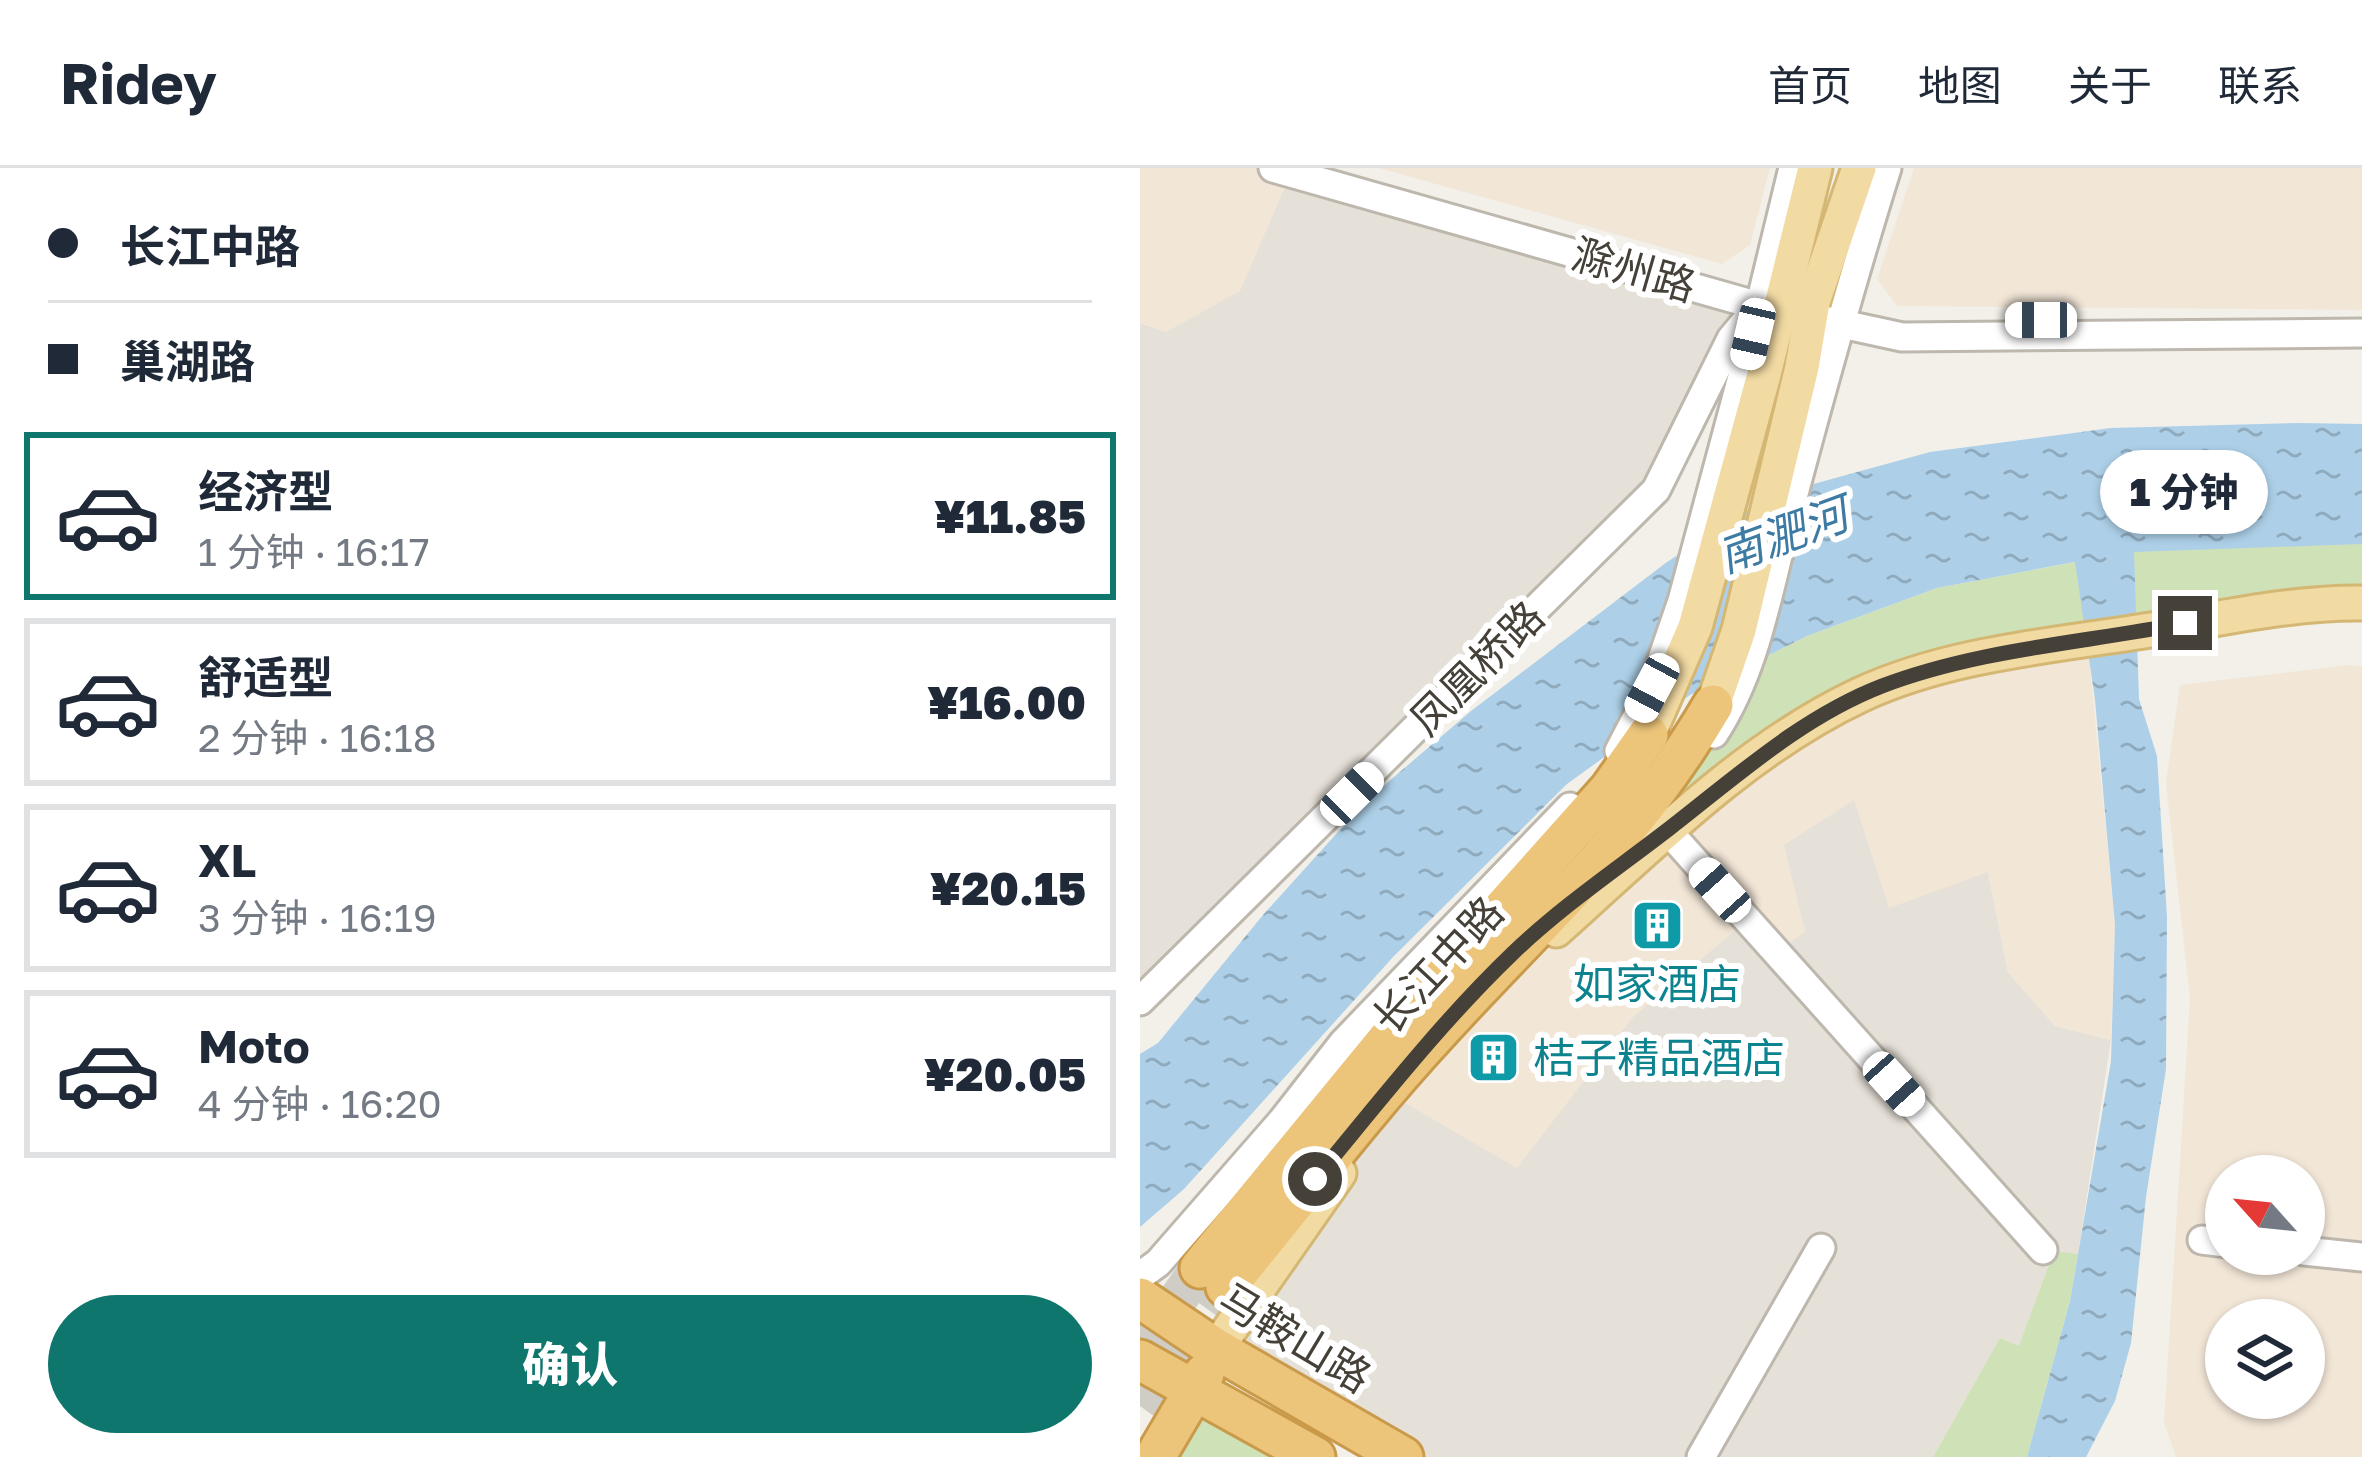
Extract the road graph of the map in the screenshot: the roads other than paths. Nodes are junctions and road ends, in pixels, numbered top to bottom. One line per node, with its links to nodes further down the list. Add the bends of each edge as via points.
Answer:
1 (1273, 168): 7 (street, 滁州路)
2 (1329, 168): 7 (street, 滁州路)
3 (1793, 168): 7 (street)
4 (1815, 168): 7 (main road)
5 (1858, 168): 7 (main road)
6 (1887, 168): 7 (street)
7 (1799, 307): 8 (street, 滁州路, via 1904,321); 9 (street, 滁州路, via 1902,337); 10 (main road); 12 (main road, via 1815,371); 17 (street, 凤凰桥路, via 1731,339 1656,490)
8 (2362, 317)
9 (2362, 334)
10 (1755, 370): 13 (main road, via 1695,627); 22 (street, via 1652,688 1613,762 1343,1043)
11 (2362, 603): 14 (main road, via 2078,639 1860,695 1749,764)
12 (1723, 705): 15 (street, via 1695,764); 16 (highway, 长江中路, via 1612,850)
13 (1648, 735): 16 (highway, 长江中路, via 1610,790 1402,1022 1213,1278)
14 (1667, 830): 15 (main road); 19 (street)
15 (1592, 891): 16 (street); 24 (main road, via 1395,1097)
16 (1514, 952)
17 (1144, 999)
18 (1821, 1248): 30 (street)
19 (2043, 1250)
20 (2325, 1253): 21 (street)
21 (2362, 1257)
22 (1140, 1276)
23 (1140, 1298): 24 (highway, 马鞍山路)
24 (1216, 1349): 26 (highway); 29 (highway, 马鞍山路)
25 (1140, 1360): 26 (highway)
26 (1194, 1394): 27 (highway); 28 (highway)
27 (1155, 1457)
28 (1315, 1457)
29 (1403, 1457)
30 (1701, 1457)

